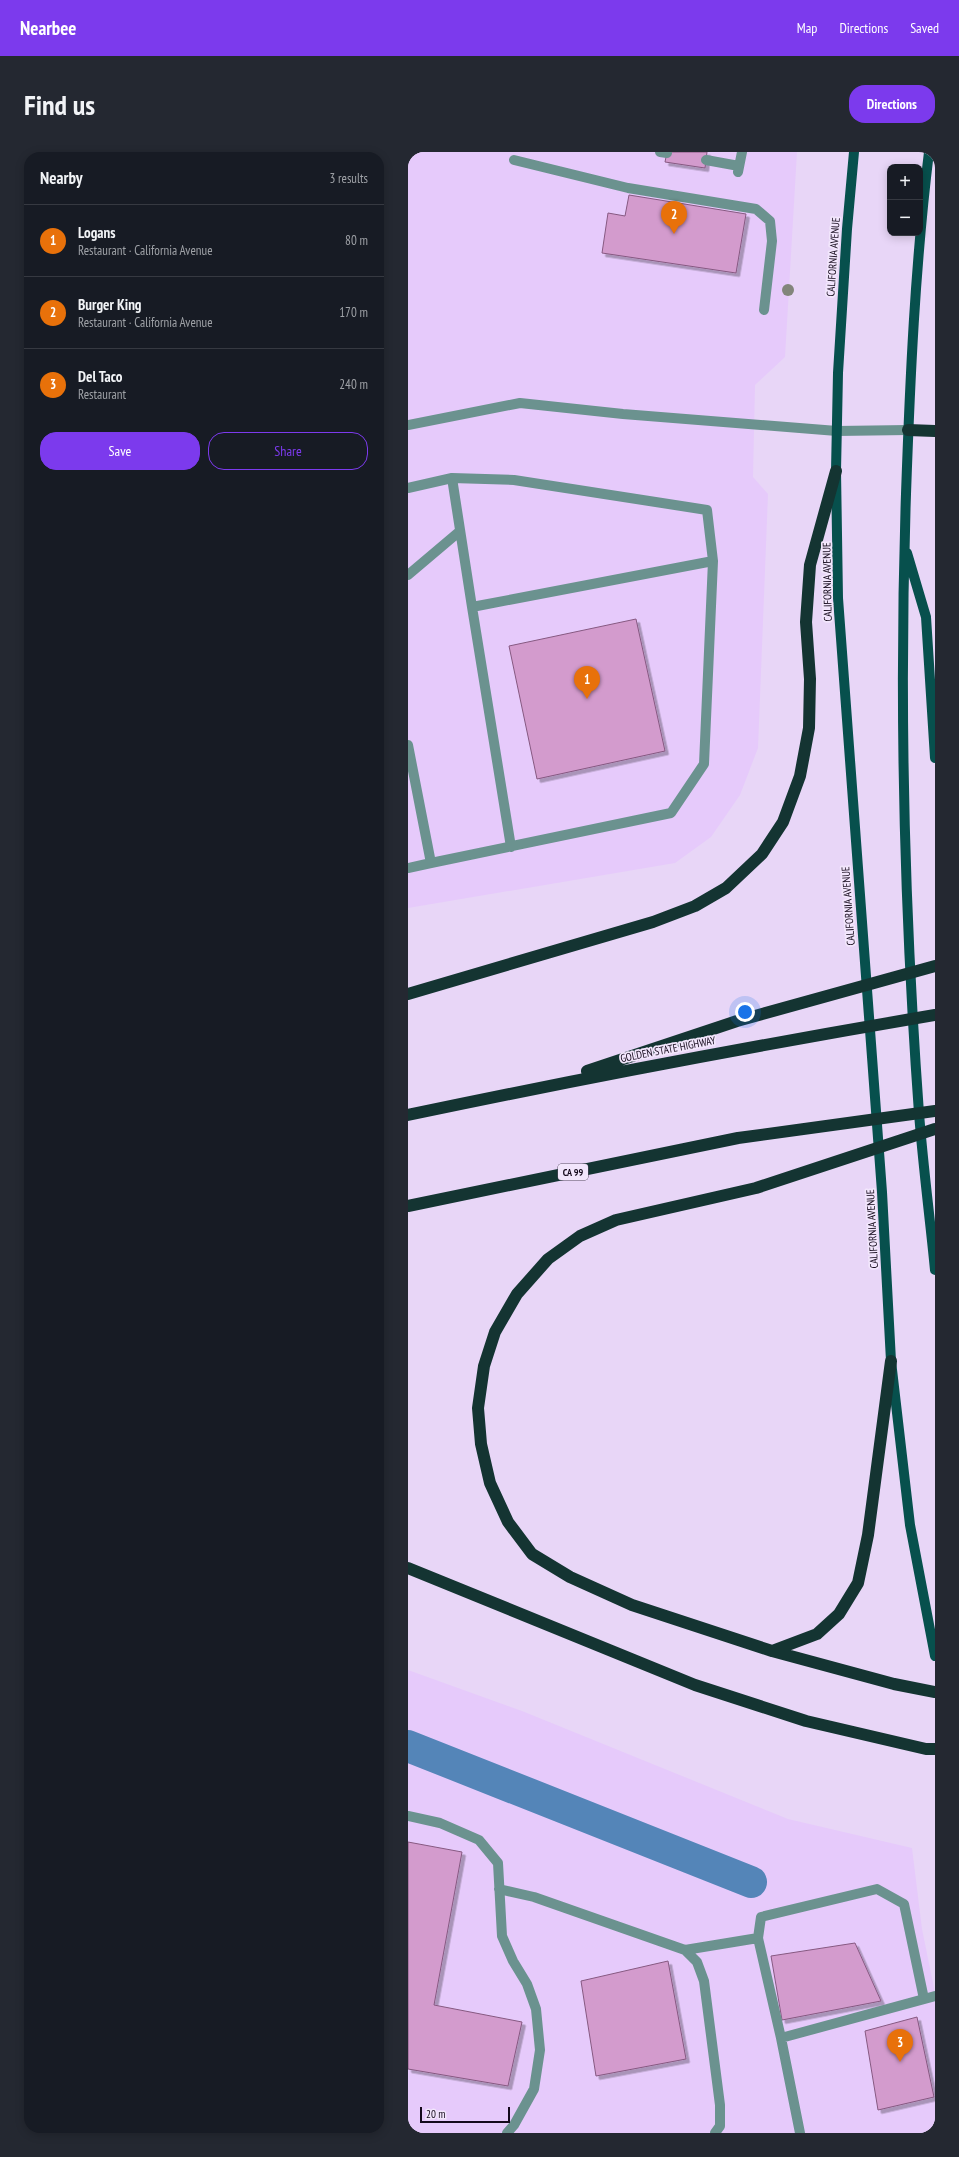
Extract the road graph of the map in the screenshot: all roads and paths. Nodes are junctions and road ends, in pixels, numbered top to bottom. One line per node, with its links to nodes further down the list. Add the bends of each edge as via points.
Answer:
1 (742, 152): 5 (street, via 739,169)
2 (854, 152): 9 (main road, CALIFORNIA AVENUE, via 842,297)
3 (929, 152): 8 (main road, via 916,273)
4 (514, 160): 6 (street, via 628,188 756,209 770,221 772,241)
5 (706, 160)
6 (764, 310)
7 (408, 426): 9 (street, via 520,403)
8 (908, 430): 9 (street); 10 (highway); 15 (main road)
9 (837, 431): 11 (main road, CALIFORNIA AVENUE)
10 (935, 431)
11 (836, 471): 25 (highway, via 810,565 806,622 810,679 809,721 800,776 783,822 762,854 726,888 688,909 653,922); 33 (main road, CALIFORNIA AVENUE, via 839,613 882,1192)
12 (452, 478): 13 (street); 14 (street); 16 (street, via 514,480 707,510)
13 (408, 488)
14 (460, 531): 17 (street); 18 (street)
15 (904, 544): 20 (main road, via 926,617); 32 (main road, via 903,755 907,884 919,1115)
16 (713, 561): 18 (street); 21 (street, via 704,764 671,813)
17 (408, 575)
18 (472, 606): 21 (street)
19 (408, 744): 22 (street)
20 (935, 758)
21 (511, 847): 22 (street)
22 (431, 863): 23 (street)
23 (408, 868)
24 (935, 966): 27 (highway, via 737,1022)
25 (408, 994)
26 (935, 1015): 27 (highway, GOLDEN STATE HIGHWAY)
27 (542, 1086): 29 (highway, GOLDEN STATE HIGHWAY)
28 (935, 1111): 31 (highway, CA 99, via 738,1138)
29 (408, 1115)
30 (935, 1129): 35 (highway, via 756,1188 616,1220 580,1236 548,1260 517,1294 495,1332 484,1366 478,1408 481,1444 490,1483 508,1522 532,1554 570,1577 632,1606)
31 (408, 1206)
32 (935, 1270)
33 (891, 1361): 35 (highway, via 868,1535 858,1583 839,1614 817,1634); 36 (main road, CALIFORNIA AVENUE, via 910,1526)
34 (408, 1568): 38 (highway, via 695,1684 806,1721)
35 (772, 1651): 37 (highway, via 894,1684)
36 (935, 1656)
37 (935, 1692)
38 (935, 1749)
39 (408, 1816): 40 (street, via 440,1823 479,1840 498,1863)
40 (499, 1889): 42 (street, via 534,1897); 46 (street, via 502,1936 513,1962 527,1984 536,2009 540,2050 534,2089)
41 (758, 1938): 42 (street); 44 (street, via 761,1917 877,1889 904,1904); 45 (street)
42 (684, 1950): 47 (street, via 697,1962 704,1981 720,2105 720,2126)
43 (935, 1996): 44 (street)
44 (924, 1999): 45 (street)
45 (781, 2038): 48 (street)
46 (507, 2133)
47 (715, 2133)
48 (800, 2133)

